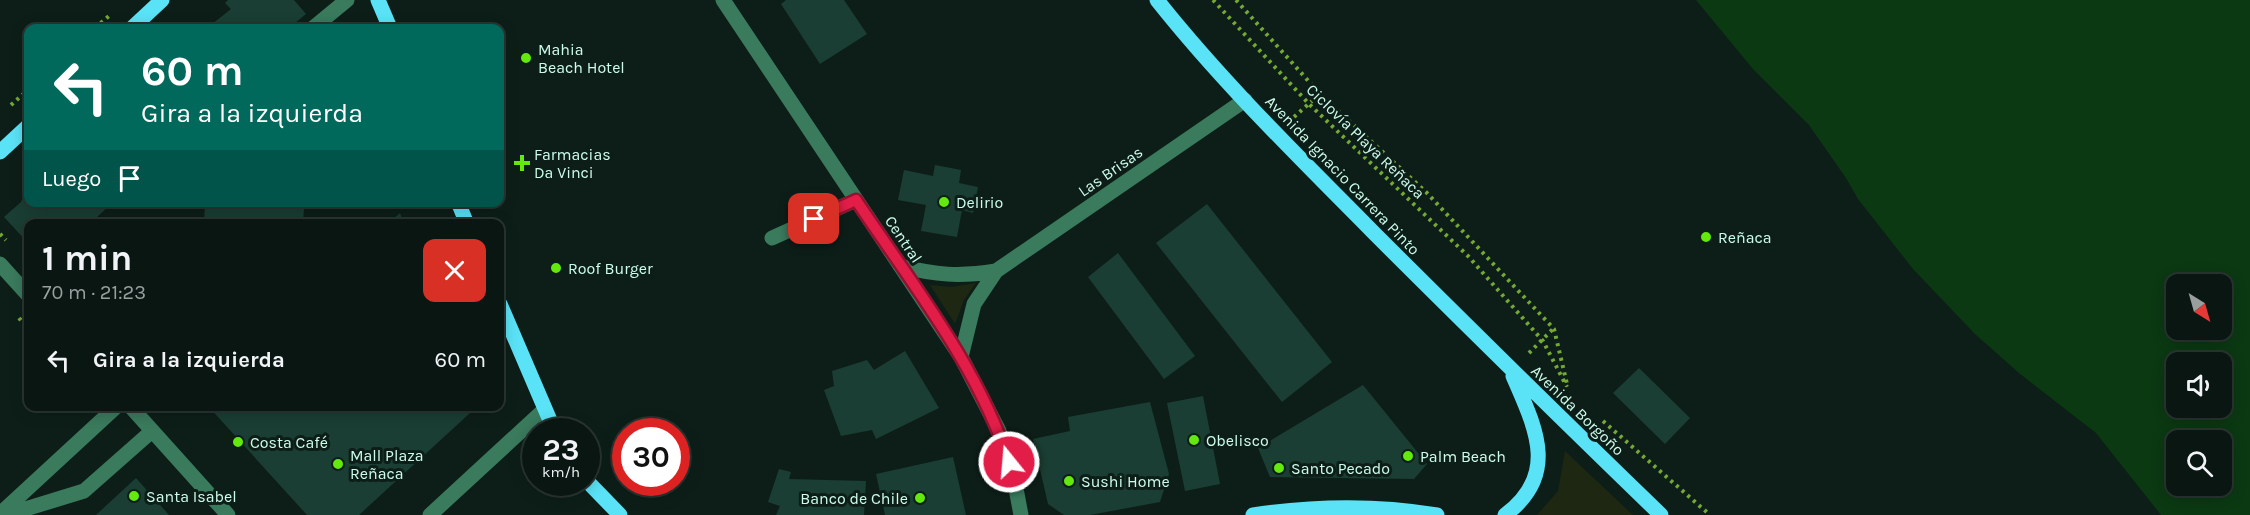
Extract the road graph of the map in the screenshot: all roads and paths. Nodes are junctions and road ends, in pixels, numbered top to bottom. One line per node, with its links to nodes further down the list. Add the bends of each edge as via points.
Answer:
1 (162, 0): 8 (main road)
2 (347, 0): 9 (street)
3 (378, 0): 10 (main road)
4 (723, 0): 19 (street, Central)
5 (1157, 0): 13 (main road, Avenida Ignacio Carrera Pinto)
6 (1213, 0): 14 (path, Ciclovía Playa Reñaca)
7 (1236, 0): 12 (path)
8 (136, 24)
9 (319, 24)
10 (388, 24)
11 (24, 94): 15 (path)
12 (1320, 94): 14 (path); 26 (path, via 1427,193)
13 (1245, 100): 17 (main road, Avenida Ignacio Carrera Pinto); 23 (street, Las Brisas)
14 (1309, 104): 17 (path); 27 (path, Ciclovía Playa Reñaca, via 1468,256)
15 (7, 109)
16 (24, 130): 18 (main road)
17 (1276, 134): 29 (main road, Avenida Ignacio Carrera Pinto)
18 (0, 152)
19 (856, 200): 20 (street); 22 (street, Central)
20 (772, 238)
21 (0, 264): 24 (street)
22 (900, 266): 23 (street, Las Brisas, via 964,276); 28 (street, Central)
23 (996, 271): 28 (street, Las Brisas, via 974,304)
24 (24, 291)
25 (504, 314): 30 (main road)
26 (1554, 329): 27 (path); 27 (path, Ciclovía Playa Reñaca, via 1568,391)
27 (1543, 341): 29 (path)
28 (961, 357): 43 (street, Central, via 999,431)
29 (1510, 370): 46 (main road, Avenida Borgoño, via 1535,429 1539,460 1529,491); 47 (main road, Avenida Borgoño)
30 (544, 410): 34 (main road); 41 (street)
31 (112, 411): 38 (street)
32 (134, 411): 35 (street)
33 (1595, 414): 48 (path)
34 (548, 418)
35 (152, 431): 39 (street, via 84,491); 40 (street)
36 (600, 494): 42 (main road)
37 (1320, 512): 44 (main road); 45 (main road, via 1377,509)
38 (0, 514)
39 (6, 515)
40 (228, 515)
41 (430, 515)
42 (620, 515)
43 (1021, 515)
44 (1253, 515)
45 (1437, 515)
46 (1505, 515)
47 (1661, 515)
48 (1710, 515)

